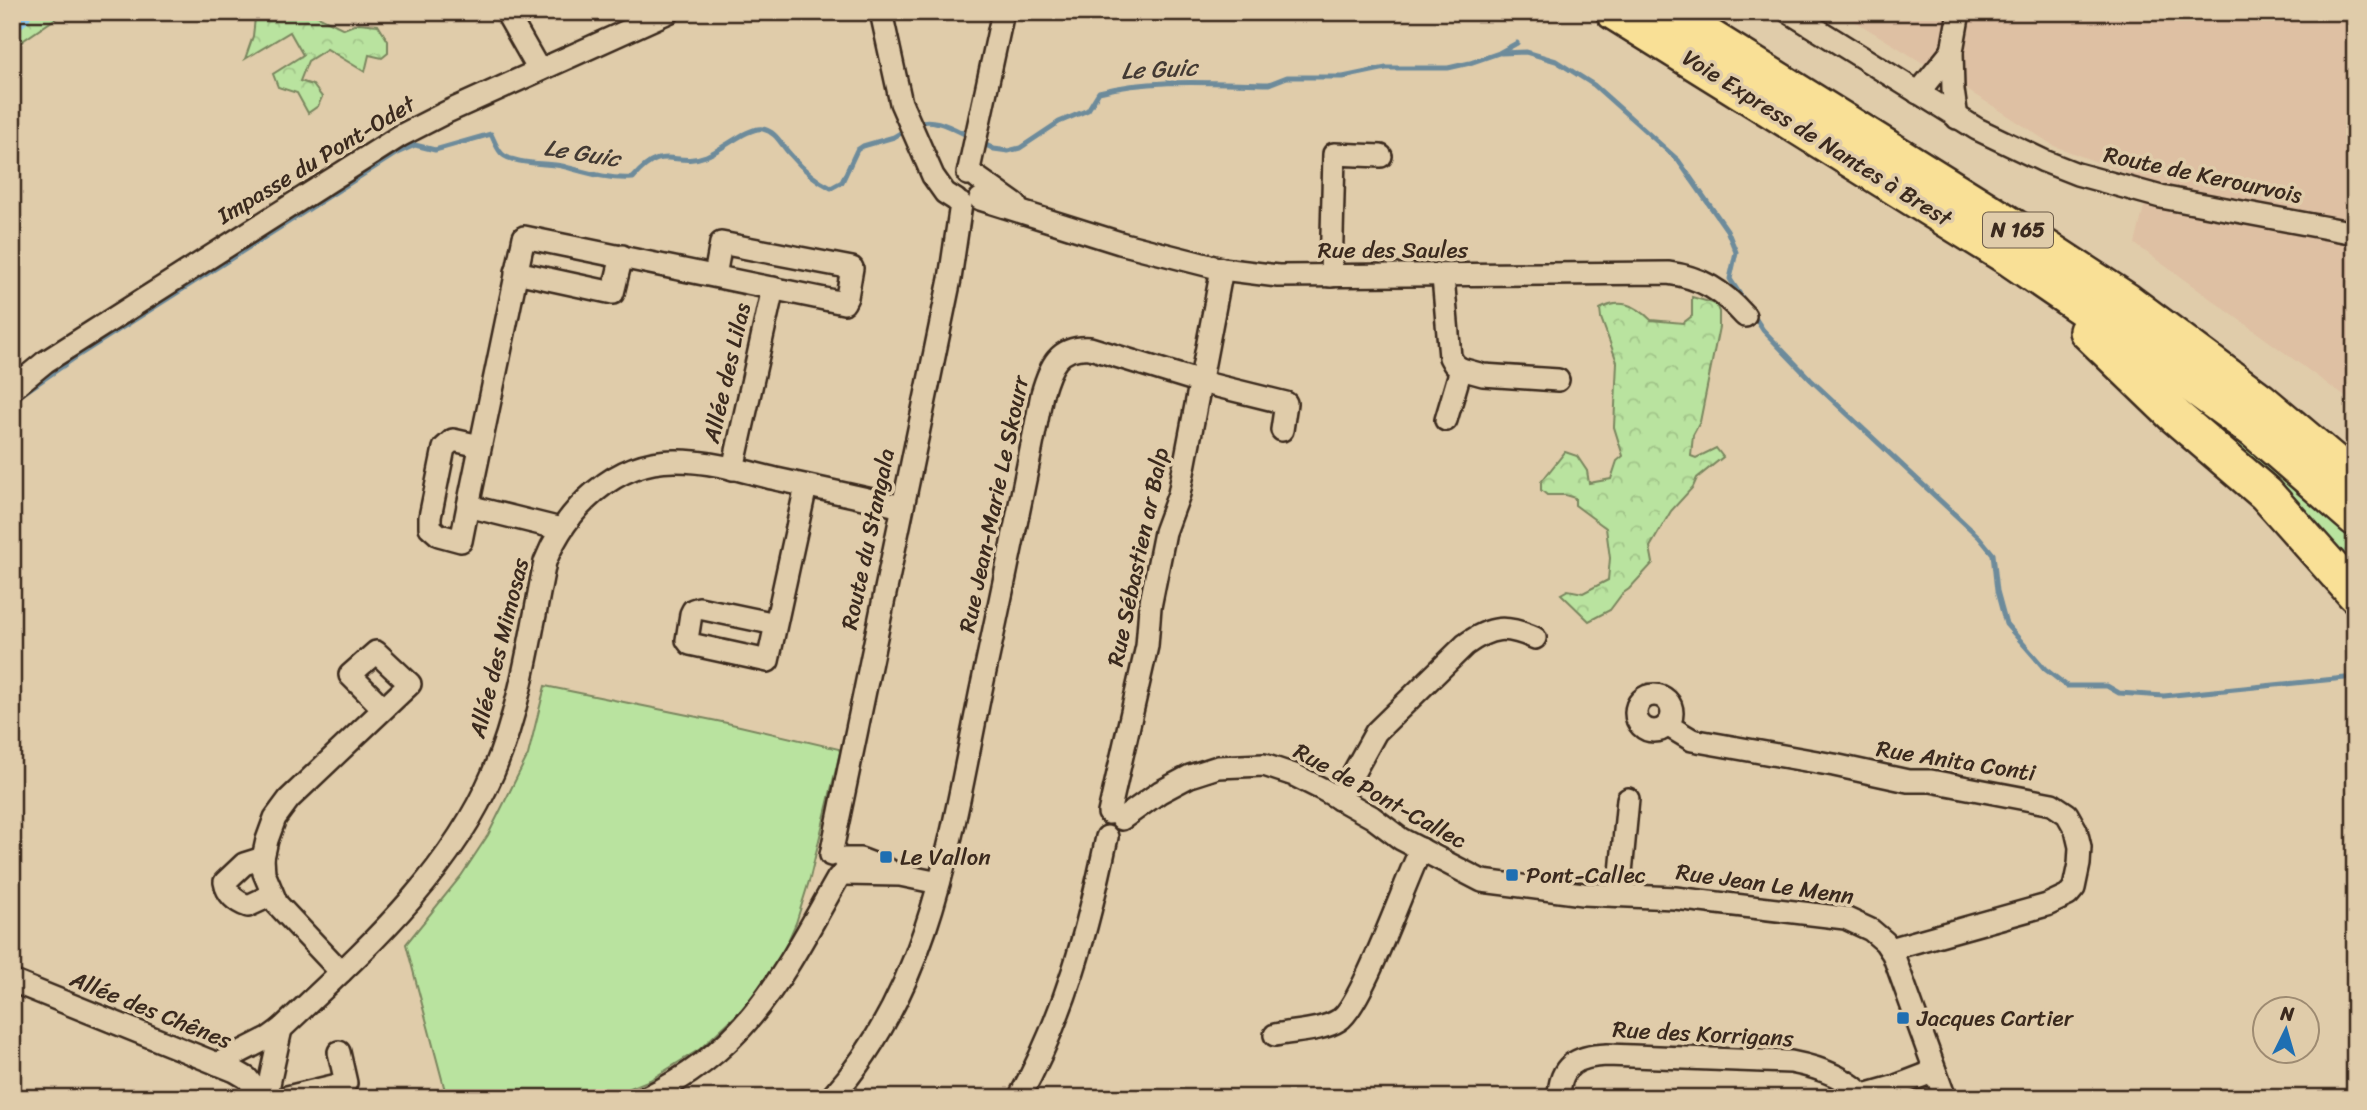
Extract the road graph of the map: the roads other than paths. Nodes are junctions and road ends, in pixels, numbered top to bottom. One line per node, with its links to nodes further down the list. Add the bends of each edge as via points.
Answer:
1 (506, 12): 10 (street)
2 (669, 12): 10 (street, Impasse du Pont-Odet)
3 (881, 12): 14 (street, via 896,85 915,135 940,171)
4 (1003, 12): 14 (street, Route du Stangala)
5 (1614, 12): 17 (highway, Voie Express de Nantes à Brest / N 165)
6 (1669, 12): 29 (highway, Voie Express de Nantes à Brest / N 165, via 2017,229 2127,302)
7 (1789, 12): 11 (street, Route de Kerourvois)
8 (1959, 12): 9 (street)
9 (1952, 51): 11 (street); 12 (street)
10 (539, 70): 28 (street, Impasse du Pont-Odet, via 400,136 45,362)
11 (1918, 93): 12 (street, Route de Kerourvois)
12 (1957, 118): 15 (street, Route de Kerourvois, via 2018,151 2102,181 2161,197)
13 (1381, 156): 21 (street, via 1334,154)
14 (968, 190): 18 (street, Rue des Saules, via 1035,218); 38 (street, Route du Stangala)
15 (2355, 233)
16 (622, 256): 19 (street, Allée des Lilas, via 524,237); 19 (street, via 613,293); 20 (street, Allée des Lilas)
17 (2011, 259): 39 (highway, Voie Express de Nantes à Brest / N 165, via 2254,430); 41 (highway, via 2174,415 2266,494)
18 (1222, 269): 21 (street, Rue des Saules); 27 (street, Rue Sébastien ar Balp)
19 (516, 272): 32 (street, Allée des Lilas)
20 (715, 276): 23 (street, Allée des Lilas); 23 (street, Allée des Lilas, via 721,243 852,268 844,303)
21 (1331, 276): 22 (street, Rue des Saules)
22 (1443, 277): 24 (street, Rue des Saules, via 1683,275 1718,289); 25 (street, via 1450,357)
23 (773, 288): 34 (street, Allée des Lilas)
24 (1745, 316)
25 (1461, 369): 26 (street); 30 (street)
26 (1558, 380)
27 (1201, 382): 31 (street, Rue Jean-Marie Le Skourr, via 1286,403); 48 (street, Rue Sébastien ar Balp, via 1179,494 1152,596); 52 (street, Rue Jean-Marie Le Skourr, via 1090,348 1067,351 1053,365 1042,394)
28 (12, 389)
29 (2260, 400): 33 (highway); 35 (highway, Voie Express de Nantes à Brest / N 165)
30 (1446, 420)
31 (1282, 430)
32 (480, 446): 37 (street, Allée des Lilas); 37 (street, Allée des Lilas, via 453,440 444,448 430,527 439,535 461,541)
33 (2355, 457)
34 (733, 469): 36 (street, Allée des Mimosas); 40 (street, Allée des Mimosas, via 674,461 636,468 596,491)
35 (2355, 480)
36 (806, 486): 38 (street, Allée des Mimosas); 42 (street)
37 (468, 506): 40 (street)
38 (902, 507): 51 (street, Route du Stangala, via 842,799)
39 (2355, 518)
40 (561, 529): 57 (street, Allée des Mimosas, via 545,562 519,687 480,801 430,880)
41 (2355, 594)
42 (776, 624)
43 (1535, 638): 46 (street, via 1503,628 1465,645 1376,732)
44 (383, 708): 50 (street, via 289,799 269,830)
45 (1667, 725): 56 (street, Rue Anita Conti, via 1692,740 1908,781 2016,796 2063,809 2080,847 2077,878 2068,895)
46 (1339, 799): 48 (street, Rue de Pont-Callec, via 1272,767 1239,765 1190,776); 49 (street, Rue de Pont-Callec)
47 (1628, 799): 54 (street)
48 (1116, 816): 70 (street, Rue Sébastien ar Balp, via 1103,815 1098,822 1107,837 1085,938 1053,1029)
49 (1421, 849): 53 (street, Rue de Pont-Callec, via 1482,881); 60 (street, via 1347,1013 1328,1025)
50 (263, 858): 55 (street); 55 (street, via 244,864 225,882 226,891 248,906)
51 (837, 866): 52 (street); 68 (street, Route du Stangala, via 781,978 752,1018 704,1063)
52 (939, 883): 69 (street, Rue Jean-Marie Le Skourr, via 928,926 900,991 870,1046)
53 (1498, 884): 54 (street, Rue Jean Le Menn)
54 (1619, 894): 56 (street, Rue Jean Le Menn, via 1845,918 1862,924)
55 (272, 895): 57 (street)
56 (1890, 949): 63 (street)
57 (341, 972): 59 (street, Allée des Mimosas)
58 (15, 987): 62 (street, Allée des Chênes)
59 (281, 1029): 62 (street, Allée des Mimosas); 66 (street)
60 (1275, 1035)
61 (339, 1052): 67 (street, via 346,1083)
62 (217, 1064): 66 (street, Allée des Chênes, via 247,1078)
63 (1935, 1071): 64 (street, Rue des Korrigans); 65 (street)
64 (1864, 1096): 71 (street, Rue des Korrigans, via 1851,1084 1791,1062 1599,1055 1571,1064 1561,1078)
65 (1941, 1097)
66 (265, 1098)
67 (283, 1098)
68 (645, 1098)
69 (831, 1098)
70 (1019, 1098)
71 (1559, 1098)

